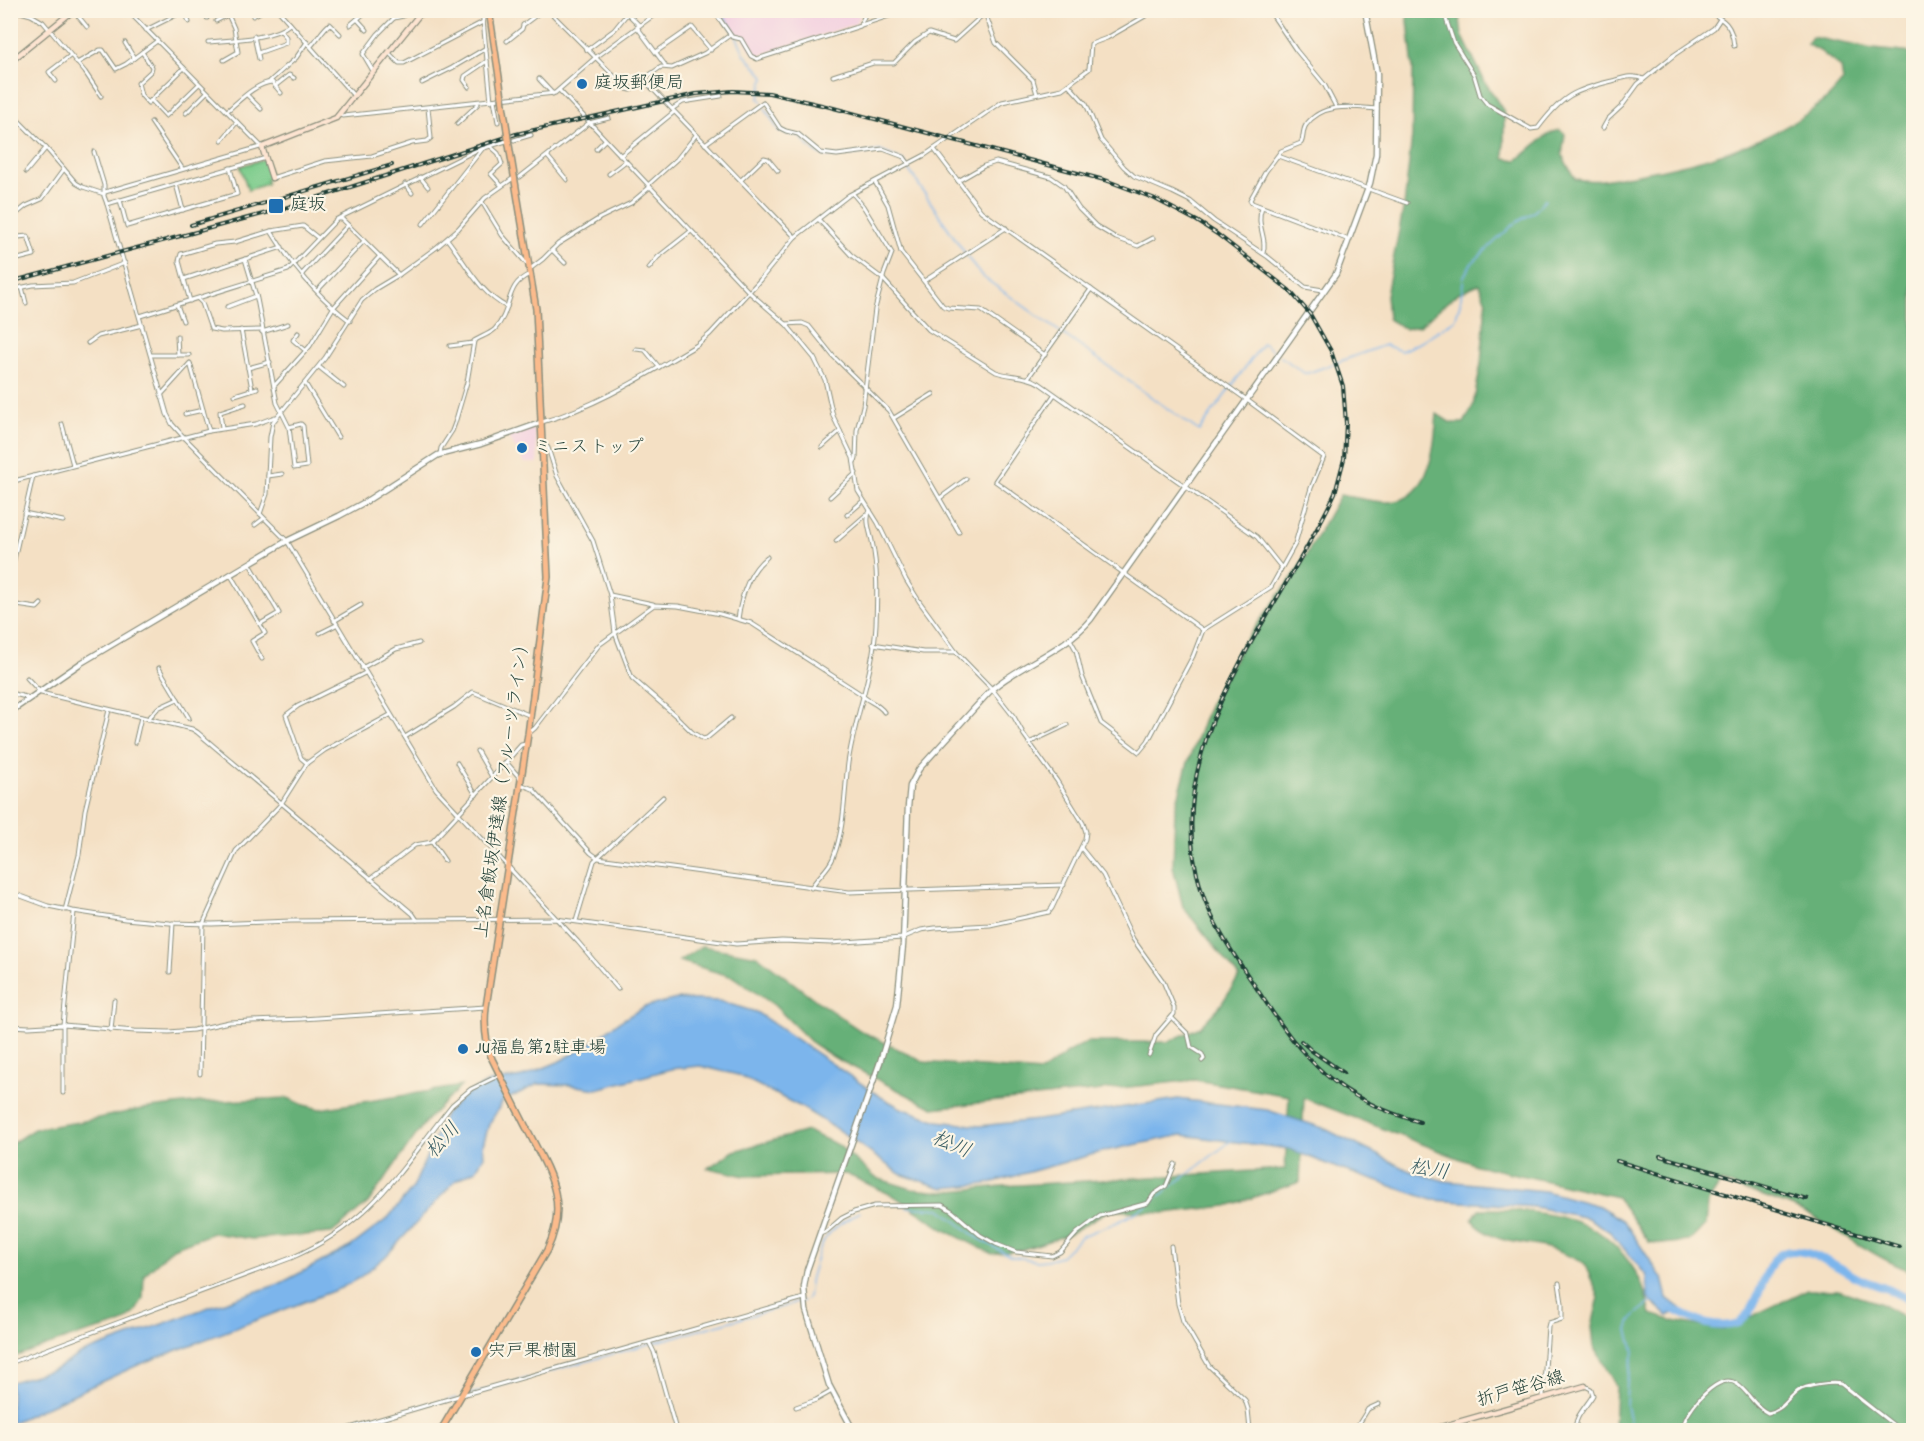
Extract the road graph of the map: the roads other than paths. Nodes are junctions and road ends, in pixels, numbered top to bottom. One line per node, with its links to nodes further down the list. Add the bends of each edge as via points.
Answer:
1 (13, 10): 48 (street, via 36,17)
2 (127, 10): 49 (street)
3 (206, 10): 36 (street)
4 (237, 10): 30 (street)
5 (264, 10): 35 (street)
6 (278, 10): 33 (street)
7 (286, 10): 33 (street)
8 (368, 10): 38 (street)
9 (387, 10): 37 (street)
10 (411, 10): 32 (street); 37 (street)
11 (482, 10): 42 (street)
12 (489, 10): 124 (main road, 上名倉飯坂伊達線（フルーツライン）, bridge)
13 (543, 10): 57 (street)
14 (548, 10): 64 (street)
15 (624, 10): 34 (street)
16 (684, 10): 29 (street)
17 (711, 10): 53 (street)
18 (867, 10): 45 (street)
19 (907, 10): 45 (street)
20 (1149, 10): 90 (street, via 1147,15 1090,45 1089,69)
21 (1218, 10): 22 (street)
22 (1228, 10)
23 (1269, 10): 105 (street, via 1324,84)
24 (1365, 10): 108 (street, via 1377,74)
25 (1443, 10): 84 (street, via 1451,36 1474,75 1482,99 1531,129 1539,128 1553,108 1581,89 1632,76)
26 (1706, 10): 39 (street)
27 (74, 11): 47 (street); 48 (main road)
28 (185, 11): 41 (street); 49 (street)
29 (661, 11): 46 (street)
30 (227, 12): 40 (street); 55 (street)
31 (984, 12): 81 (street, via 954,41 929,33 894,63 870,63); 97 (street, via 996,43 1033,80)
32 (422, 13): 69 (main road)
33 (282, 14): 43 (street)
34 (627, 14): 46 (street); 64 (street, via 614,30)
35 (253, 16)
36 (207, 18)
37 (394, 18): 80 (street, via 363,54)
38 (357, 19): 44 (street); 50 (street)
39 (1720, 19): 62 (street, via 1732,31); 84 (street, via 1716,27)
40 (216, 21)
41 (189, 22)
42 (483, 22): 63 (street); 69 (street, via 404,63)
43 (290, 24): 51 (street); 59 (street)
44 (350, 25)
45 (861, 25): 53 (street, via 757,58 751,56 741,39)
46 (638, 26): 67 (street); 72 (street)
47 (87, 27)
48 (50, 30): 70 (street); 76 (main road)
49 (146, 30): 56 (street)
50 (367, 30)
51 (281, 31): 54 (street); 68 (street, via 286,43)
52 (340, 34): 61 (street, via 330,24)
53 (730, 35): 65 (street)
54 (254, 36): 55 (street); 68 (street)
55 (236, 40): 58 (street); 74 (street, via 237,53)
56 (157, 41): 66 (street); 79 (street)
57 (507, 41)
58 (208, 42)
59 (307, 42): 61 (street); 86 (street, via 296,58)
60 (124, 43): 71 (street)
61 (311, 46): 100 (street)
62 (1734, 46)
63 (486, 48): 75 (street); 88 (street)
64 (586, 50): 72 (street)
65 (711, 50): 67 (street, via 692,27); 78 (street, via 672,68)
66 (141, 52): 71 (street); 102 (street, via 152,69 138,83 145,102)
67 (656, 52): 78 (street)
68 (258, 53): 73 (street)
69 (389, 53): 80 (main road)
70 (70, 56): 77 (street); 85 (street, via 50,72)
71 (134, 58): 77 (street, via 116,69 104,50 100,50)
72 (595, 58): 87 (street, via 629,90); 93 (street)
73 (259, 59)
74 (224, 60)
75 (487, 61): 92 (street, via 465,76); 103 (street)
76 (10, 62)
77 (77, 63): 99 (street)
78 (666, 67): 87 (street, via 649,75)
79 (184, 68): 89 (street); 102 (street)
80 (374, 72): 100 (main road)
81 (832, 76)
82 (294, 78): 91 (street, via 289,75)
83 (538, 79): 96 (street)
84 (1644, 79): 120 (street)
85 (56, 81)
86 (270, 81): 91 (street); 98 (street)
87 (645, 82): 109 (street)
88 (422, 83)
89 (199, 84): 94 (street); 102 (street, via 166,116)
90 (1069, 85): 97 (street); 188 (street, via 1086,104 1100,137 1129,172 1190,201)
91 (276, 86): 95 (street)
92 (468, 87)
93 (560, 91): 96 (street); 118 (street)
94 (207, 92): 110 (street); 112 (street)
95 (281, 93)
96 (553, 94): 103 (street)
97 (1037, 94): 132 (street, via 1002,102)
98 (247, 95): 107 (street); 110 (street)
99 (101, 96)
100 (354, 96): 113 (main road)
101 (721, 96): 109 (street, via 681,102)
102 (151, 100)
103 (493, 101): 104 (street); 117 (street)
104 (479, 102): 106 (street); 119 (street)
105 (1336, 107): 108 (street); 135 (street, via 1310,122 1301,143 1282,150)
106 (428, 108): 113 (street); 148 (street, via 431,138 427,141 372,156 325,161)
107 (261, 109)
108 (1378, 109): 159 (street, via 1376,154)
109 (673, 110): 122 (street); 134 (street)
110 (227, 111): 116 (street)
111 (10, 112): 130 (street)
112 (186, 113)
113 (339, 115): 128 (main road)
114 (609, 118): 118 (street)
115 (151, 122): 140 (street)
116 (237, 122): 123 (street); 128 (street)
117 (498, 122)
118 (589, 123): 125 (street); 136 (street)
119 (457, 124)
120 (1603, 128)
121 (531, 135): 124 (street)
122 (696, 135): 126 (street); 157 (street)
123 (222, 140)
124 (509, 140): 127 (street); 196 (main road, 上名倉飯坂伊達線（フルーツライン）)
125 (605, 140): 131 (street); 134 (street)
126 (705, 144): 139 (street, via 763,102 780,128 798,134 821,153 837,155 883,149 904,157); 151 (street)
127 (489, 145): 129 (street); 156 (street, via 502,164 491,174)
128 (262, 147): 137 (main road); 140 (street)
129 (484, 147): 146 (street); 172 (street)
130 (46, 148): 142 (street); 144 (street)
131 (596, 149)
132 (934, 149): 139 (street); 152 (street)
133 (94, 152): 160 (street)
134 (620, 156): 138 (street)
135 (1278, 156): 159 (street); 167 (street, via 1250,200)
136 (548, 157): 147 (street); 150 (street)
137 (266, 158): 141 (street); 148 (main road)
138 (626, 161): 145 (street); 157 (street)
139 (910, 165): 153 (street)
140 (182, 168): 160 (street)
141 (230, 168): 154 (street); 168 (street, via 237,194)
142 (64, 169): 160 (street, via 79,185); 169 (street, via 42,199)
143 (778, 171): 151 (street, via 764,158)
144 (26, 172)
145 (609, 174)
146 (420, 177): 155 (street); 158 (street)
147 (520, 177)
148 (272, 178)
149 (512, 179): 156 (street)
150 (567, 180)
151 (741, 180): 178 (street)
152 (957, 181): 175 (street, via 976,207); 181 (street, via 996,162 1038,173 1061,183 1086,217 1116,238 1139,246)
153 (874, 182): 162 (street); 186 (street, via 888,205)
154 (176, 184): 163 (street); 168 (street)
155 (405, 184): 161 (street); 170 (street)
156 (501, 185): 164 (street)
157 (649, 186): 177 (street); 185 (street, via 631,203)
158 (428, 187)
159 (1368, 189): 165 (street); 182 (street)
160 (105, 193): 166 (street)
161 (412, 193)
162 (852, 194): 171 (street); 187 (street)
163 (120, 200): 166 (street); 168 (street, via 127,226)
164 (481, 201): 180 (street); 196 (street)
165 (1407, 203)
166 (107, 204): 192 (street)
167 (1262, 207): 182 (street); 188 (street, via 1258,220)
168 (183, 210)
169 (10, 219)
170 (337, 219): 173 (street); 179 (street)
171 (818, 220): 178 (street); 200 (street, via 851,255)
172 (423, 224)
173 (348, 225): 183 (street); 197 (street)
174 (10, 227): 191 (street, via 18,237 28,236 34,255)
175 (1006, 228): 202 (street); 204 (street)
176 (271, 231): 179 (street, via 303,226); 184 (street); 199 (street, via 181,254)
177 (692, 231): 195 (street); 208 (street)
178 (795, 237): 208 (street)
179 (318, 238): 194 (street)
180 (447, 238): 198 (street); 215 (street, via 474,278)
181 (1154, 238)
182 (1349, 240): 206 (street, via 1336,273)
183 (364, 241): 189 (street); 207 (street)
184 (282, 247): 190 (street); 194 (street)
185 (552, 250): 193 (street); 196 (street)
186 (901, 250): 187 (street); 202 (street)
187 (892, 252): 200 (street)
188 (1263, 253): 206 (street, via 1305,287)
189 (380, 256): 198 (street); 216 (street)
190 (245, 260): 199 (street); 201 (street)
191 (10, 261)
192 (125, 263): 203 (street, via 73,283); 217 (street)
193 (565, 263)
194 (294, 264): 197 (street); 201 (street, via 288,270)
195 (649, 268)
196 (530, 269): 215 (street, via 517,282); 256 (main road, 上名倉飯坂伊達線（フルーツライン）, via 536,309)
197 (302, 274): 207 (street)
198 (399, 274): 219 (street, via 365,298)
199 (184, 279): 211 (street)
200 (883, 279): 240 (street, via 936,336 996,372); 244 (street, via 875,309)
201 (253, 281): 209 (street); 210 (street)
202 (924, 281): 235 (street, via 944,307 980,310)
203 (22, 287): 205 (street); 212 (street)
204 (1091, 289): 235 (street); 249 (street)
205 (10, 290)
206 (1324, 290): 249 (street)
207 (317, 291): 216 (street)
208 (749, 292): 221 (street); 238 (street, via 705,339)
209 (256, 296): 214 (street); 224 (street)
210 (198, 299): 211 (street); 223 (street, via 211,328)
211 (190, 301): 213 (street)
212 (26, 303)
213 (177, 305): 217 (street); 218 (street)
214 (227, 307)
215 (507, 307): 228 (street, via 495,329)
216 (333, 309): 219 (street); 231 (street)
217 (140, 317): 222 (street)
218 (183, 321)
219 (350, 321): 237 (street)
220 (288, 324): 224 (street)
221 (786, 324): 244 (street, via 809,326); 261 (street, via 819,366)
222 (142, 325): 227 (street, via 98,336); 232 (street)
223 (241, 330): 224 (street); 239 (street)
224 (262, 331): 236 (street)
225 (298, 333): 231 (street, via 293,340)
226 (177, 336): 233 (street)
227 (88, 343)
228 (473, 343): 229 (street); 266 (street, via 455,423)
229 (450, 346)
230 (636, 349): 238 (street, via 645,350)
231 (306, 350): 242 (street)
232 (151, 355): 233 (street); 246 (street)
233 (178, 355): 234 (street)
234 (189, 355)
235 (1045, 355): 240 (street)
236 (270, 362): 239 (street); 242 (street)
237 (319, 367): 241 (street); 243 (street)
238 (659, 367): 256 (street, via 590,405)
239 (248, 368): 247 (street, via 255,388)
240 (1028, 378): 248 (street)
241 (305, 383): 252 (street); 263 (street)
242 (274, 386): 252 (street)
243 (344, 387)
244 (865, 389): 255 (street); 267 (street)
245 (933, 394): 255 (street)
246 (161, 395): 251 (street, via 190,363); 262 (street, via 172,424)
247 (235, 395)
248 (1054, 395): 275 (street); 292 (street, via 995,480)
249 (1247, 400): 275 (street); 291 (street, via 1324,457 1295,544)
250 (245, 404): 259 (street, via 220,412)
251 (203, 410): 253 (street); 260 (street)
252 (280, 411): 254 (street); 258 (street)
253 (185, 414)
254 (276, 416): 259 (street, via 256,424); 272 (street, via 271,429)
255 (894, 418): 277 (street)
256 (540, 423): 264 (main road, 上名倉飯坂伊達線（フルーツライン）); 266 (street)
257 (62, 424): 268 (street)
258 (290, 427): 258 (street, via 294,468 307,466 303,426)
259 (222, 429): 260 (street)
260 (209, 431): 262 (street)
261 (840, 431): 265 (street); 267 (street)
262 (183, 437): 268 (street); 281 (street)
263 (338, 437)
264 (541, 440): 295 (street, via 593,541); 325 (main road, 上名倉飯坂伊達線（フルーツライン）, via 548,590)
265 (822, 447)
266 (440, 454): 287 (street, via 365,502)
267 (854, 462): 269 (street)
268 (73, 465): 271 (street)
269 (856, 473): 276 (street); 278 (street)
270 (282, 474): 272 (street)
271 (33, 476): 274 (street); 280 (street)
272 (268, 476): 281 (street)
273 (966, 479): 277 (street)
274 (10, 482)
275 (1185, 487): 291 (street, via 1261,540); 292 (street)
276 (830, 496)
277 (940, 498): 286 (street)
278 (863, 501): 279 (street); 282 (street)
279 (869, 512): 288 (street); 308 (street, via 877,579); 309 (street, via 919,601)
280 (24, 513): 284 (street); 294 (street)
281 (260, 515): 283 (street)
282 (847, 515)
283 (263, 519): 285 (street); 287 (street)
284 (63, 521)
285 (255, 525)
286 (959, 532)
287 (287, 541): 290 (street); 301 (street)
288 (836, 541)
289 (767, 558): 300 (street, via 746,585)
290 (249, 563): 293 (street); 302 (street, via 279,612)
291 (1281, 567): 303 (street, via 1269,590)
292 (1123, 573): 303 (street); 306 (street, via 1091,620)
293 (231, 574): 302 (street); 316 (street)
294 (10, 577)
295 (610, 595): 299 (street); 305 (street)
296 (10, 604): 297 (street, via 37,608)
297 (41, 604)
298 (361, 605): 301 (street)
299 (654, 605): 300 (street, via 668,604); 305 (street)
300 (738, 619): 318 (street, via 785,644)
301 (335, 623): 304 (street); 312 (street)
302 (260, 624): 310 (street, via 265,633 252,641)
303 (1203, 630): 306 (street, via 1193,656 1139,752 1101,723)
304 (320, 633)
305 (615, 633): 328 (street, via 632,678 699,737 704,740); 331 (street, via 599,645)
306 (1070, 639): 315 (street)
307 (418, 643): 312 (street, via 396,649)
308 (873, 644): 309 (street, via 923,652); 318 (street)
309 (956, 652): 315 (street)
310 (262, 659)
311 (159, 668): 320 (street)
312 (362, 668): 313 (street)
313 (365, 673): 324 (street); 338 (street, via 286,715 298,752)
314 (27, 678): 316 (street)
315 (992, 689): 334 (street); 356 (street, via 912,781)
316 (39, 692): 319 (street); 321 (street)
317 (10, 693): 319 (street)
318 (862, 696): 323 (street); 355 (street, via 835,850 829,866)
319 (30, 698): 322 (street)
320 (178, 699): 327 (street); 329 (street, via 158,708)
321 (109, 709): 326 (street); 358 (street)
322 (10, 712)
323 (884, 712)
324 (390, 715): 332 (street); 338 (street)
325 (531, 716): 331 (main road, 上名倉飯坂伊達線（フルーツライン）); 332 (street, via 473,692)
326 (141, 717): 329 (street); 333 (street)
327 (189, 718)
328 (731, 718)
329 (147, 719): 346 (street, via 197,732)
330 (1067, 725): 334 (street)
331 (528, 734): 335 (main road, 上名倉飯坂伊達線（フルーツライン）)
332 (405, 737): 347 (street, via 436,789)
333 (135, 743)
334 (1029, 743): 349 (street, via 1084,826 1086,836)
335 (526, 744): 337 (street); 341 (main road, 上名倉飯坂伊達線（フルーツライン）)
336 (477, 751): 340 (street)
337 (506, 762): 340 (street); 341 (street)
338 (307, 763): 346 (street)
339 (457, 763): 343 (street)
340 (492, 777): 343 (street)
341 (521, 782): 350 (street, via 533,789); 352 (main road, 上名倉飯坂伊達線（フルーツライン）)
342 (10, 795): 344 (street)
343 (476, 795): 347 (street)
344 (15, 797)
345 (663, 797): 350 (street)
346 (281, 804): 353 (street); 365 (street, via 236,851)
347 (458, 814): 348 (street); 352 (street)
348 (432, 842): 351 (street); 353 (street, via 412,847)
349 (1081, 848): 354 (street); 371 (street, via 1103,875 1133,939 1168,990 1175,1010)
350 (597, 858): 355 (street); 363 (street)
351 (445, 861)
352 (508, 867): 360 (main road, 上名倉飯坂伊達線（フルーツライン）); 361 (street)
353 (370, 879): 362 (street)
354 (1064, 885): 356 (street); 366 (street, via 1049,912 990,925 918,931)
355 (811, 888): 356 (street, via 849,892)
356 (905, 889): 366 (street)
357 (10, 892): 358 (street)
358 (65, 910): 359 (street)
359 (74, 911): 364 (street); 372 (street)
360 (499, 919): 361 (street); 362 (street); 370 (main road, 上名倉飯坂伊達線（フルーツライン）)
361 (556, 919): 363 (street); 368 (street)
362 (417, 920): 365 (street)
363 (576, 921): 366 (street, via 736,944)
364 (173, 923): 365 (street); 367 (street)
365 (203, 924): 374 (street)
366 (903, 938): 382 (street, via 897,1005 889,1034)
367 (170, 972)
368 (618, 988)
369 (114, 1000): 375 (street)
370 (486, 1007): 374 (street, via 229,1022); 379 (main road, 上名倉飯坂伊達線（フルーツライン）, via 486,1039)
371 (1172, 1018): 376 (street, via 1156,1035); 377 (street, via 1186,1031 1191,1047 1202,1054)
372 (63, 1025): 373 (street); 375 (street); 380 (street)
373 (10, 1026)
374 (202, 1028): 375 (street, via 169,1032); 378 (street)
375 (111, 1030)
376 (1149, 1055)
377 (1202, 1061)
378 (200, 1074)
379 (500, 1075): 387 (street, via 462,1095 373,1204 352,1224 318,1245); 390 (main road, 上名倉飯坂伊達線（フルーツライン）, via 554,1183 558,1209 555,1232 544,1256)
380 (63, 1093)
381 (1175, 1164): 382 (street, via 1166,1186 1148,1203 1100,1216 1052,1256 1016,1252 996,1244 942,1205 875,1206 842,1218)
382 (820, 1234): 385 (street, via 807,1270)
383 (1171, 1246): 398 (street, via 1181,1318 1209,1366 1245,1400)
384 (1559, 1283): 391 (street, via 1562,1319 1548,1327)
385 (804, 1298): 386 (street); 389 (street)
386 (649, 1342): 390 (street); 396 (street)
387 (10, 1363)
388 (1585, 1386): 391 (main road, 折戸笹谷線); 401 (street, via 1593,1395 1577,1419)
389 (832, 1391): 393 (street); 397 (street)
390 (462, 1395): 394 (street); 395 (main road, 上名倉飯坂伊達線（フルーツライン）)
391 (1543, 1397): 400 (main road, 折戸笹谷線)
392 (1379, 1404): 399 (street, via 1368,1409)
393 (796, 1407)
394 (343, 1431)
395 (441, 1431)
396 (676, 1431)
397 (853, 1431)
398 (1250, 1431)
399 (1355, 1431)
400 (1430, 1431)
401 (1576, 1431)
402 (1682, 1431): 403 (street, via 1693,1407 1724,1381 1735,1382 1768,1413 1780,1409 1799,1390 1833,1382 1841,1384)
403 (1900, 1431)

